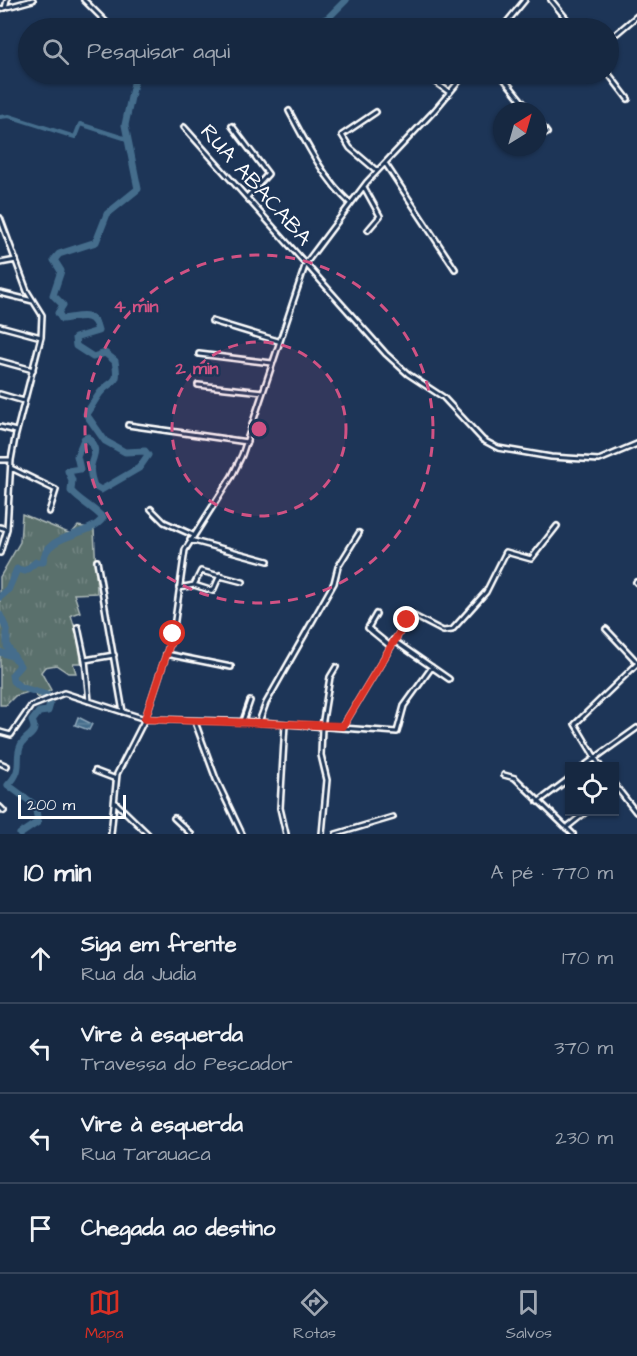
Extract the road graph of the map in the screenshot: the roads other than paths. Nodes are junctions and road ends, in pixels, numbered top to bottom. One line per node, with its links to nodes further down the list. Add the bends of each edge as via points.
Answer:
1 (7, 0): 6 (street)
2 (33, 0): 6 (street)
3 (84, 0): 9 (street)
4 (525, 0): 10 (street)
5 (551, 0): 11 (street)
6 (5, 8): 7 (street)
7 (0, 9)
8 (637, 16): 12 (street)
9 (102, 18)
10 (510, 18)
11 (566, 18)
12 (619, 31)
13 (437, 84): 17 (street)
14 (456, 84): 17 (street)
15 (508, 84): 19 (street)
16 (617, 84): 18 (street)
17 (449, 92): 24 (street)
18 (628, 99)
19 (523, 102)
20 (289, 111): 28 (street, via 310,150)
21 (376, 112): 25 (street, via 342,134 350,148)
22 (232, 126): 27 (street, via 268,174)
23 (184, 127): 27 (street, RUA ABACABA)
24 (386, 163): 25 (street); 35 (street)
25 (377, 171): 26 (street)
26 (364, 187): 28 (street); 31 (street, via 380,216)
27 (248, 197): 33 (street, RUA ABACABA)
28 (350, 203): 33 (street)
29 (0, 218): 30 (street)
30 (2, 229): 32 (street)
31 (368, 230)
32 (16, 260): 34 (street); 37 (street)
33 (306, 262): 41 (street); 54 (street, RUA ABACABA, via 399,367 443,397 488,444 551,457 599,460)
34 (0, 263)
35 (455, 269)
36 (0, 293): 37 (street)
37 (34, 301): 40 (street, via 42,315)
38 (212, 321): 41 (street)
39 (0, 326): 40 (street)
40 (42, 337): 45 (street)
41 (278, 341): 44 (street)
42 (199, 354): 44 (street)
43 (0, 360): 45 (street)
44 (272, 363): 47 (street)
45 (33, 370): 49 (street)
46 (198, 385): 47 (street)
47 (263, 392): 53 (street)
48 (0, 394): 49 (street)
49 (24, 401): 52 (street)
50 (128, 425): 53 (street)
51 (0, 427): 52 (street)
52 (16, 431): 56 (street)
53 (247, 442): 64 (street, via 232,476)
54 (637, 444)
55 (0, 459): 56 (street)
56 (11, 460): 57 (street)
57 (10, 468): 59 (street, via 56,490); 62 (street)
58 (151, 509): 64 (street, via 164,522)
59 (49, 512)
60 (558, 526): 76 (street, via 531,559 506,552 486,592 452,630 443,631 412,617)
61 (0, 527): 62 (street)
62 (7, 529): 66 (street)
63 (359, 533): 92 (street)
64 (193, 535): 65 (street)
65 (190, 540): 68 (street); 72 (street)
66 (0, 553)
67 (97, 561): 79 (street)
68 (268, 561)
69 (220, 575): 70 (street); 71 (street, via 201,571); 71 (street, via 213,591)
70 (243, 582)
71 (194, 585): 72 (street)
72 (179, 588): 78 (street, via 177,615)
73 (376, 614): 77 (street, via 368,628)
74 (78, 627): 80 (street)
75 (606, 629): 81 (street)
76 (393, 640): 77 (street); 84 (street)
77 (390, 646): 95 (street)
78 (166, 654): 82 (street); 89 (street)
79 (114, 655): 80 (street); 88 (street)
80 (86, 660): 86 (street)
81 (637, 663): 98 (street, via 574,724)
82 (231, 667)
83 (336, 667): 94 (street, via 330,677)
84 (432, 667): 85 (street); 95 (street, via 404,706 397,732)
85 (449, 679)
86 (89, 701): 88 (street); 97 (street, via 64,693 55,695 28,709 13,734)
87 (250, 701): 90 (street)
88 (123, 712): 89 (street)
89 (145, 719): 91 (street); 105 (street)
90 (243, 721): 91 (street); 92 (street)
91 (195, 722): 120 (street)
92 (259, 722): 93 (street)
93 (285, 724): 94 (street); 121 (street, via 280,808)
94 (322, 726): 95 (street); 122 (street, via 321,755 327,780)
95 (343, 726)
96 (637, 728): 98 (street)
97 (0, 732)
98 (594, 759): 99 (street); 100 (street)
99 (590, 762)
100 (597, 762)
101 (0, 763): 102 (street)
102 (7, 766)
103 (95, 771): 105 (street)
104 (504, 775): 109 (street, via 515,778)
105 (116, 779): 108 (street)
106 (565, 782): 109 (street)
107 (619, 792): 112 (street)
108 (115, 802): 117 (street); 118 (street)
109 (538, 802): 116 (street)
110 (0, 807): 111 (street)
111 (4, 811)
112 (636, 812)
113 (581, 816): 116 (street)
114 (393, 817): 123 (street)
115 (174, 818): 119 (street)
116 (566, 828): 124 (street)
117 (111, 834)
118 (148, 834)
119 (191, 834)
120 (242, 834)
121 (286, 834)
122 (322, 834)
123 (336, 834)
124 (573, 834)

